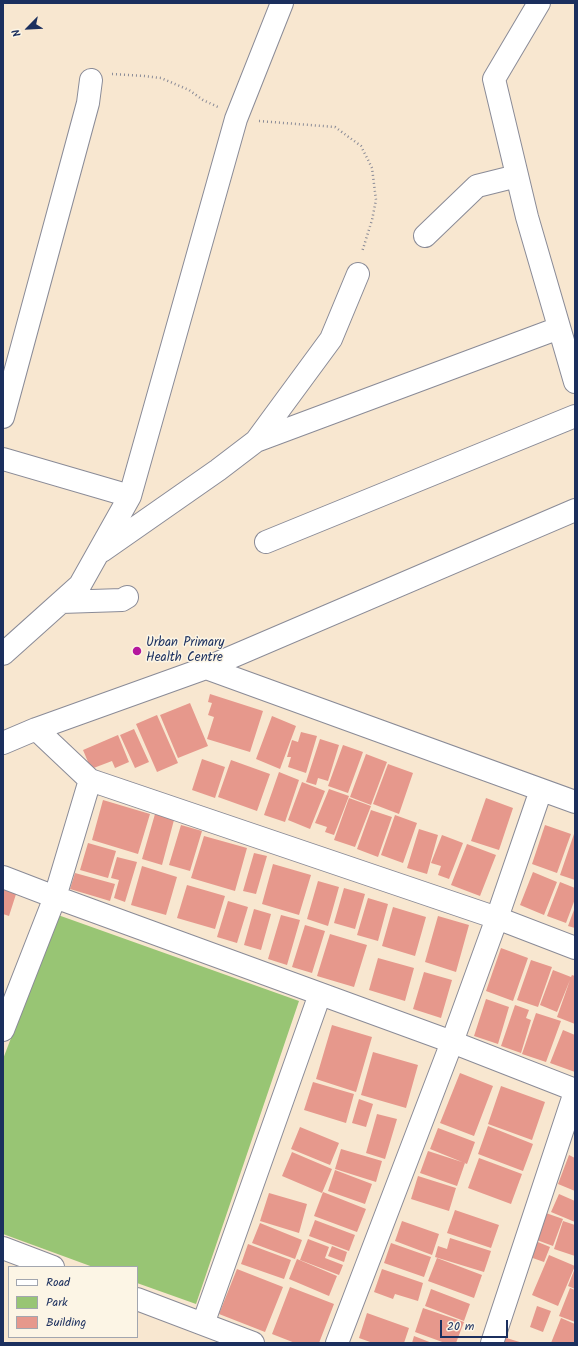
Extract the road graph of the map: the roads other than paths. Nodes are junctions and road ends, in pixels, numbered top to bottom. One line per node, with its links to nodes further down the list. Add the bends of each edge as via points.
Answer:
1 (282, 3): 13 (street, via 236,119)
2 (539, 3): 4 (street, via 494,79)
3 (90, 80): 10 (street, via 88,103)
4 (517, 176): 5 (street, via 477,186); 7 (street)
5 (425, 236)
6 (358, 274): 11 (street, via 331,339)
7 (559, 328): 8 (street); 11 (street)
8 (575, 382)
9 (575, 416): 15 (street)
10 (3, 417)
11 (256, 441): 16 (street)
12 (3, 459): 13 (street)
13 (130, 496): 16 (street)
14 (575, 510): 20 (street)
15 (266, 542)
16 (98, 554): 18 (street, via 80,585)
17 (127, 597): 18 (street, via 122,600)
18 (61, 602): 19 (street)
19 (3, 654)
20 (206, 668): 21 (street); 24 (street)
21 (36, 729): 22 (street); 23 (street)
22 (3, 743)
23 (90, 780): 27 (street); 28 (street)
24 (540, 790): 25 (street); 28 (street)
25 (575, 802)
26 (3, 877): 27 (street)
27 (55, 897): 30 (street); 31 (street)
28 (497, 918): 29 (street); 32 (street)
29 (575, 948)
30 (320, 994): 32 (street); 37 (street)
31 (3, 1030)
32 (452, 1042): 33 (street); 39 (street)
33 (575, 1091): 40 (street)
34 (3, 1248): 35 (street)
35 (50, 1266)
36 (138, 1299): 37 (street)
37 (203, 1324): 38 (street)
38 (253, 1343)
39 (337, 1343)
40 (492, 1343)

